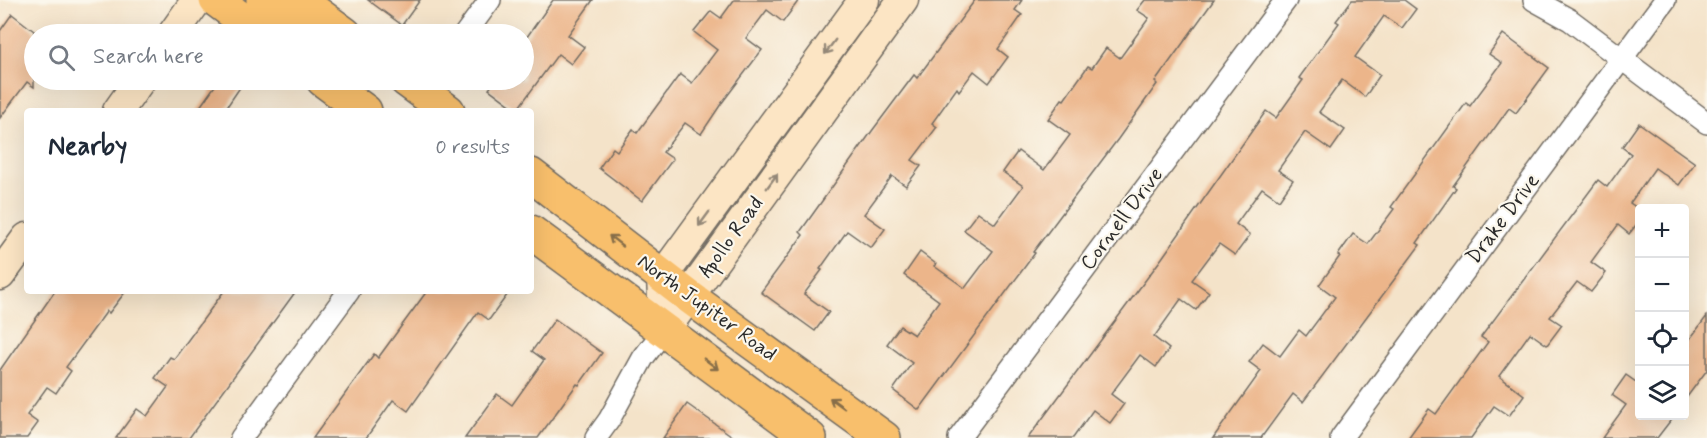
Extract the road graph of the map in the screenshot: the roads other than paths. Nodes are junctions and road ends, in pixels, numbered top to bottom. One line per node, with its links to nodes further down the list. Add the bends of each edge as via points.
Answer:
1 (197, 0): 11 (street)
2 (216, 0): 12 (main road)
3 (263, 0): 13 (main road)
4 (299, 0): 14 (main road)
5 (490, 0): 15 (street)
6 (864, 0): 26 (street, Apollo Road, one-way to 26)
7 (903, 0): 28 (street, Apollo Road, one-way to 7)
8 (1286, 0): 34 (street, Cornell Drive)
9 (1534, 0): 16 (street, via 1570,20)
10 (1665, 0): 16 (street, Drake Drive)
11 (179, 24)
12 (248, 24)
13 (296, 24)
14 (331, 24)
15 (472, 24)
16 (1622, 59): 21 (street); 35 (street, Drake Drive)
17 (133, 90): 19 (street)
18 (337, 90): 20 (main road)
19 (120, 108)
20 (361, 108)
21 (1707, 123)
22 (534, 177): 26 (main road, North Jupiter Road, one-way to 22)
23 (534, 234): 29 (main road, North Jupiter Road)
24 (24, 242): 25 (street)
25 (0, 275)
26 (662, 277): 28 (main road, North Jupiter Road); 29 (street)
27 (347, 294): 30 (street)
28 (688, 296): 29 (street, Apollo Road); 33 (main road, North Jupiter Road, one-way to 28)
29 (664, 329): 31 (street); 32 (main road, North Jupiter Road, one-way to 32)
30 (241, 438)
31 (596, 438)
32 (810, 438)
33 (884, 438)
34 (959, 438)
35 (1341, 438)

